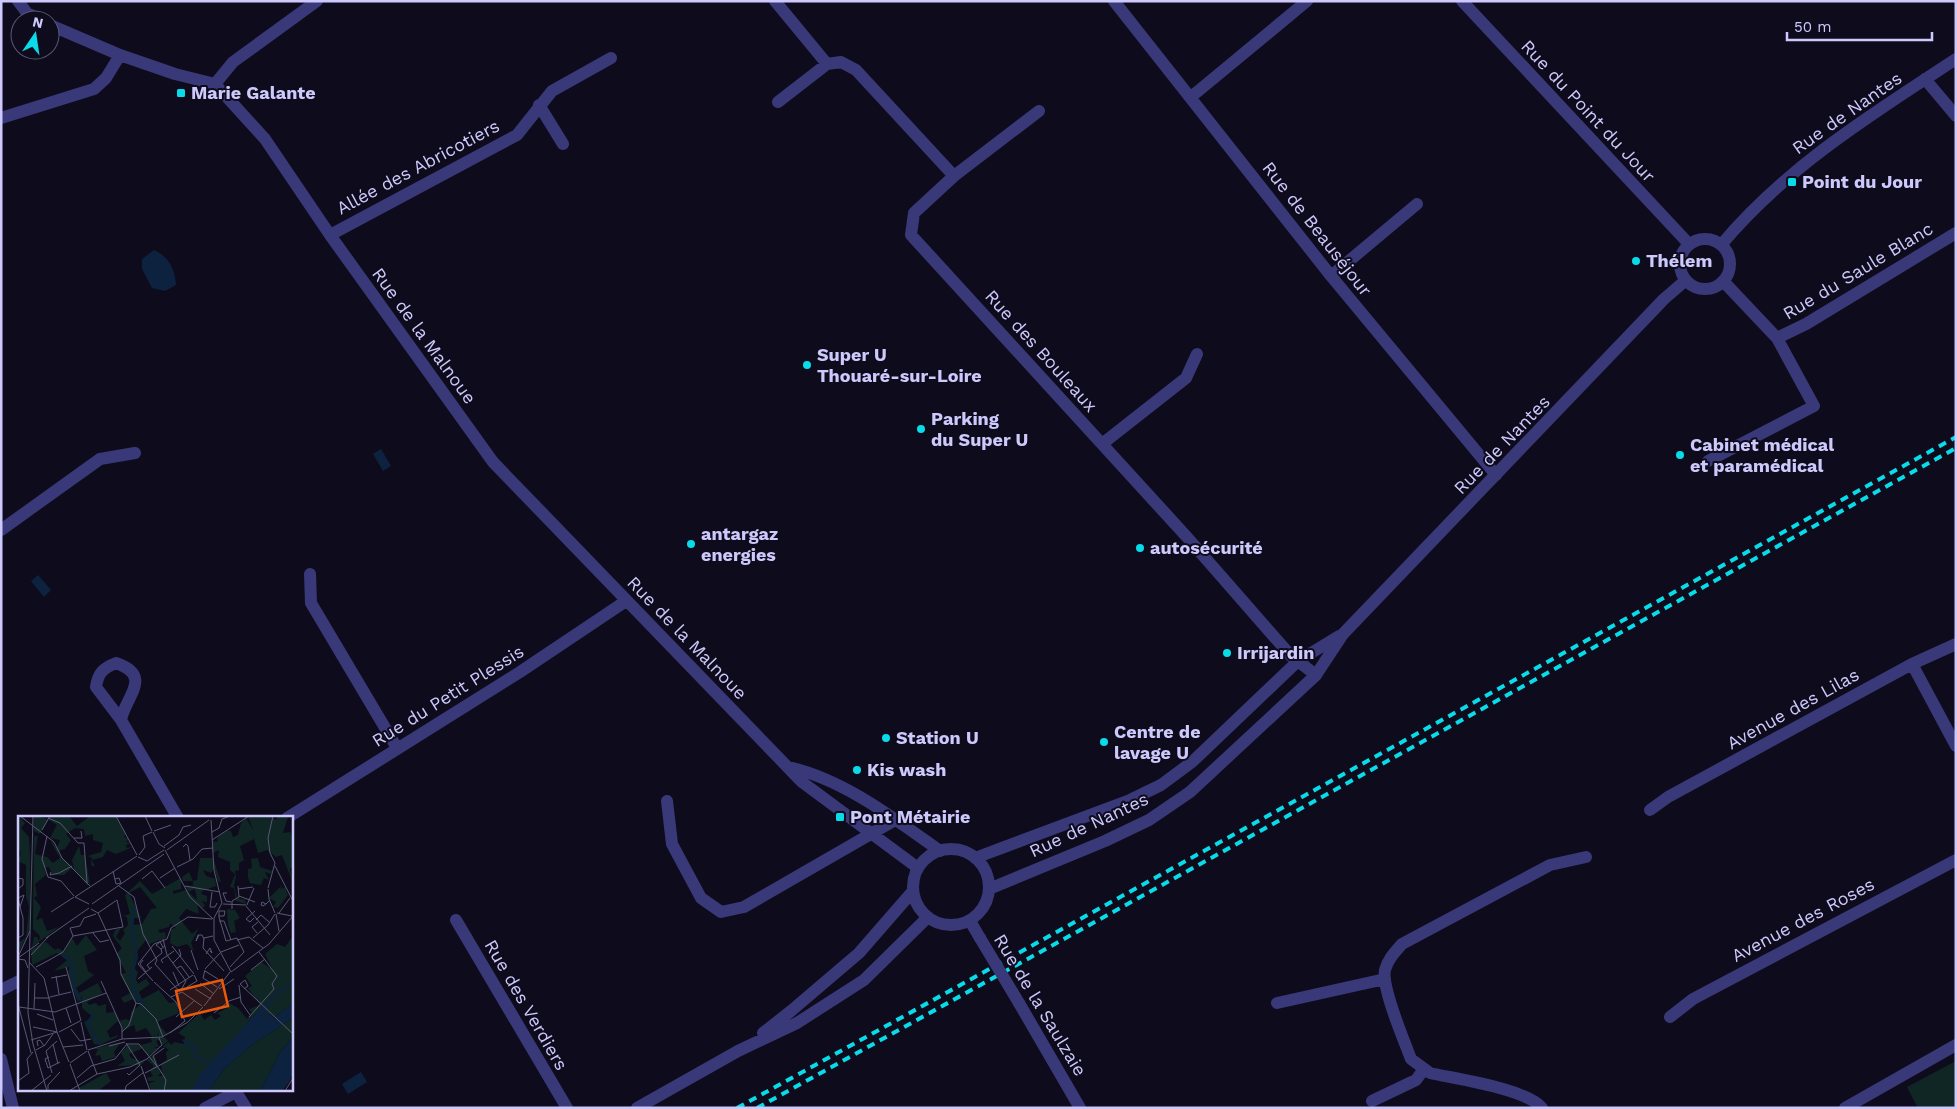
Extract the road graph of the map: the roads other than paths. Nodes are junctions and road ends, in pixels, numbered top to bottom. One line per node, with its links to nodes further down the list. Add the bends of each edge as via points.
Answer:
1 (318, 1): 12 (street, via 234,62)
2 (775, 1): 10 (street)
3 (1114, 1): 13 (street, Rue de Beauséjour)
4 (1307, 1): 13 (street)
5 (1462, 1): 24 (street, Rue du Point du Jour)
6 (60, 28): 7 (street)
7 (120, 55): 12 (street); 18 (street, via 106,78 94,89)
8 (611, 58): 15 (street, Allée des Abricotiers, via 552,91)
9 (1956, 59): 11 (street, Rue de Nantes)
10 (827, 64): 14 (street); 20 (street, via 841,62 856,70)
11 (1925, 79): 17 (street); 25 (street, Rue de Nantes, via 1817,152 1742,219)
12 (215, 84): 23 (street, Rue de la Malnoue, via 265,140)
13 (1191, 97): 26 (street, Rue de Beauséjour)
14 (778, 102)
15 (539, 104): 19 (street); 23 (street, Allée des Abricotiers, via 516,135)
16 (1039, 111): 20 (street)
17 (1956, 116)
18 (1, 118)
19 (563, 144)
20 (954, 176): 31 (street, Rue des Bouleaux, via 914,213 911,235)
21 (1417, 204): 26 (street)
22 (1956, 233): 29 (street, Rue du Saule Blanc, via 1806,324)
23 (330, 235): 37 (street, Rue de la Malnoue, via 493,462)
24 (1689, 244): 25 (street, via 1705,239); 27 (street, via 1680,265)
25 (1721, 244): 28 (street, via 1730,267)
26 (1331, 276): 34 (street, Rue de Beauséjour)
27 (1686, 280): 28 (street, via 1700,288 1716,286); 34 (street, Rue de Nantes)
28 (1723, 281): 29 (street, Rue du Saule Blanc)
29 (1777, 338): 33 (street, Rue du Saule Blanc, via 1814,406)
30 (1197, 354): 31 (street, via 1186,378)
31 (1102, 444): 40 (street, Rue des Bouleaux)
32 (135, 453): 35 (street, via 100,459)
33 (1708, 461)
34 (1496, 475): 38 (street, Rue de Nantes)
35 (1, 530)
36 (310, 574): 45 (street, via 312,603)
37 (626, 601): 45 (street, Rue du Petit Plessis); 46 (street, Rue de la Malnoue)
38 (1343, 634): 40 (street, Rue de Nantes); 42 (street, Rue de Nantes)
39 (1956, 644): 41 (street, Avenue des Lilas)
40 (1298, 661): 42 (street, Rue des Bouleaux); 55 (street, Rue de Nantes, via 1192,762 1161,785 1130,800)
41 (1912, 664): 44 (street); 48 (street, Avenue des Lilas, via 1668,797)
42 (1316, 675): 58 (street, Rue de Nantes, via 1190,792 1149,820)
43 (121, 720): 49 (street)
44 (1956, 746)
45 (397, 748): 50 (street, Rue du Petit Plessis)
46 (788, 767): 51 (street, Rue de la Malnoue, via 806,771); 52 (street, Rue de la Malnoue, via 802,782)
47 (667, 802): 52 (street, via 672,844 700,898 720,912 744,907)
48 (1650, 810)
49 (177, 816)
50 (289, 816)
51 (895, 820): 52 (street); 53 (street, Rue de la Malnoue)
52 (872, 832): 57 (street, Rue de la Malnoue)
53 (940, 851): 55 (street, via 959,850); 57 (street)
54 (1586, 857): 63 (street, via 1550,865 1402,944 1390,957 1384,971)
55 (975, 858): 58 (street, via 986,872)
56 (1956, 860): 67 (street, Avenue des Roses, via 1693,998)
57 (918, 868): 59 (street)
58 (990, 889): 62 (street, via 985,906)
59 (913, 891): 60 (street, via 917,904); 69 (street, via 859,953 791,1012)
60 (928, 917): 62 (street, via 947,925); 69 (street, via 864,980 797,1023)
61 (456, 920): 76 (street, Rue des Verdiers)
62 (970, 921): 78 (street, Rue de la Saulzaie, bridge)
63 (1385, 979): 66 (street); 71 (street, via 1411,1059)
64 (18, 982): 65 (street)
65 (1, 990)
66 (1277, 1003)
67 (1670, 1017)
68 (1956, 1044): 80 (street)
69 (738, 1051): 77 (street)
70 (1, 1060): 73 (street)
71 (1424, 1069): 72 (street, via 1416,1080); 79 (street, via 1519,1093)
72 (1372, 1102)
73 (13, 1108)
74 (205, 1108): 75 (street, via 236,1092)
75 (246, 1108)
76 (567, 1108)
77 (637, 1108)
78 (1080, 1108)
79 (1542, 1108)
80 (1846, 1108)

